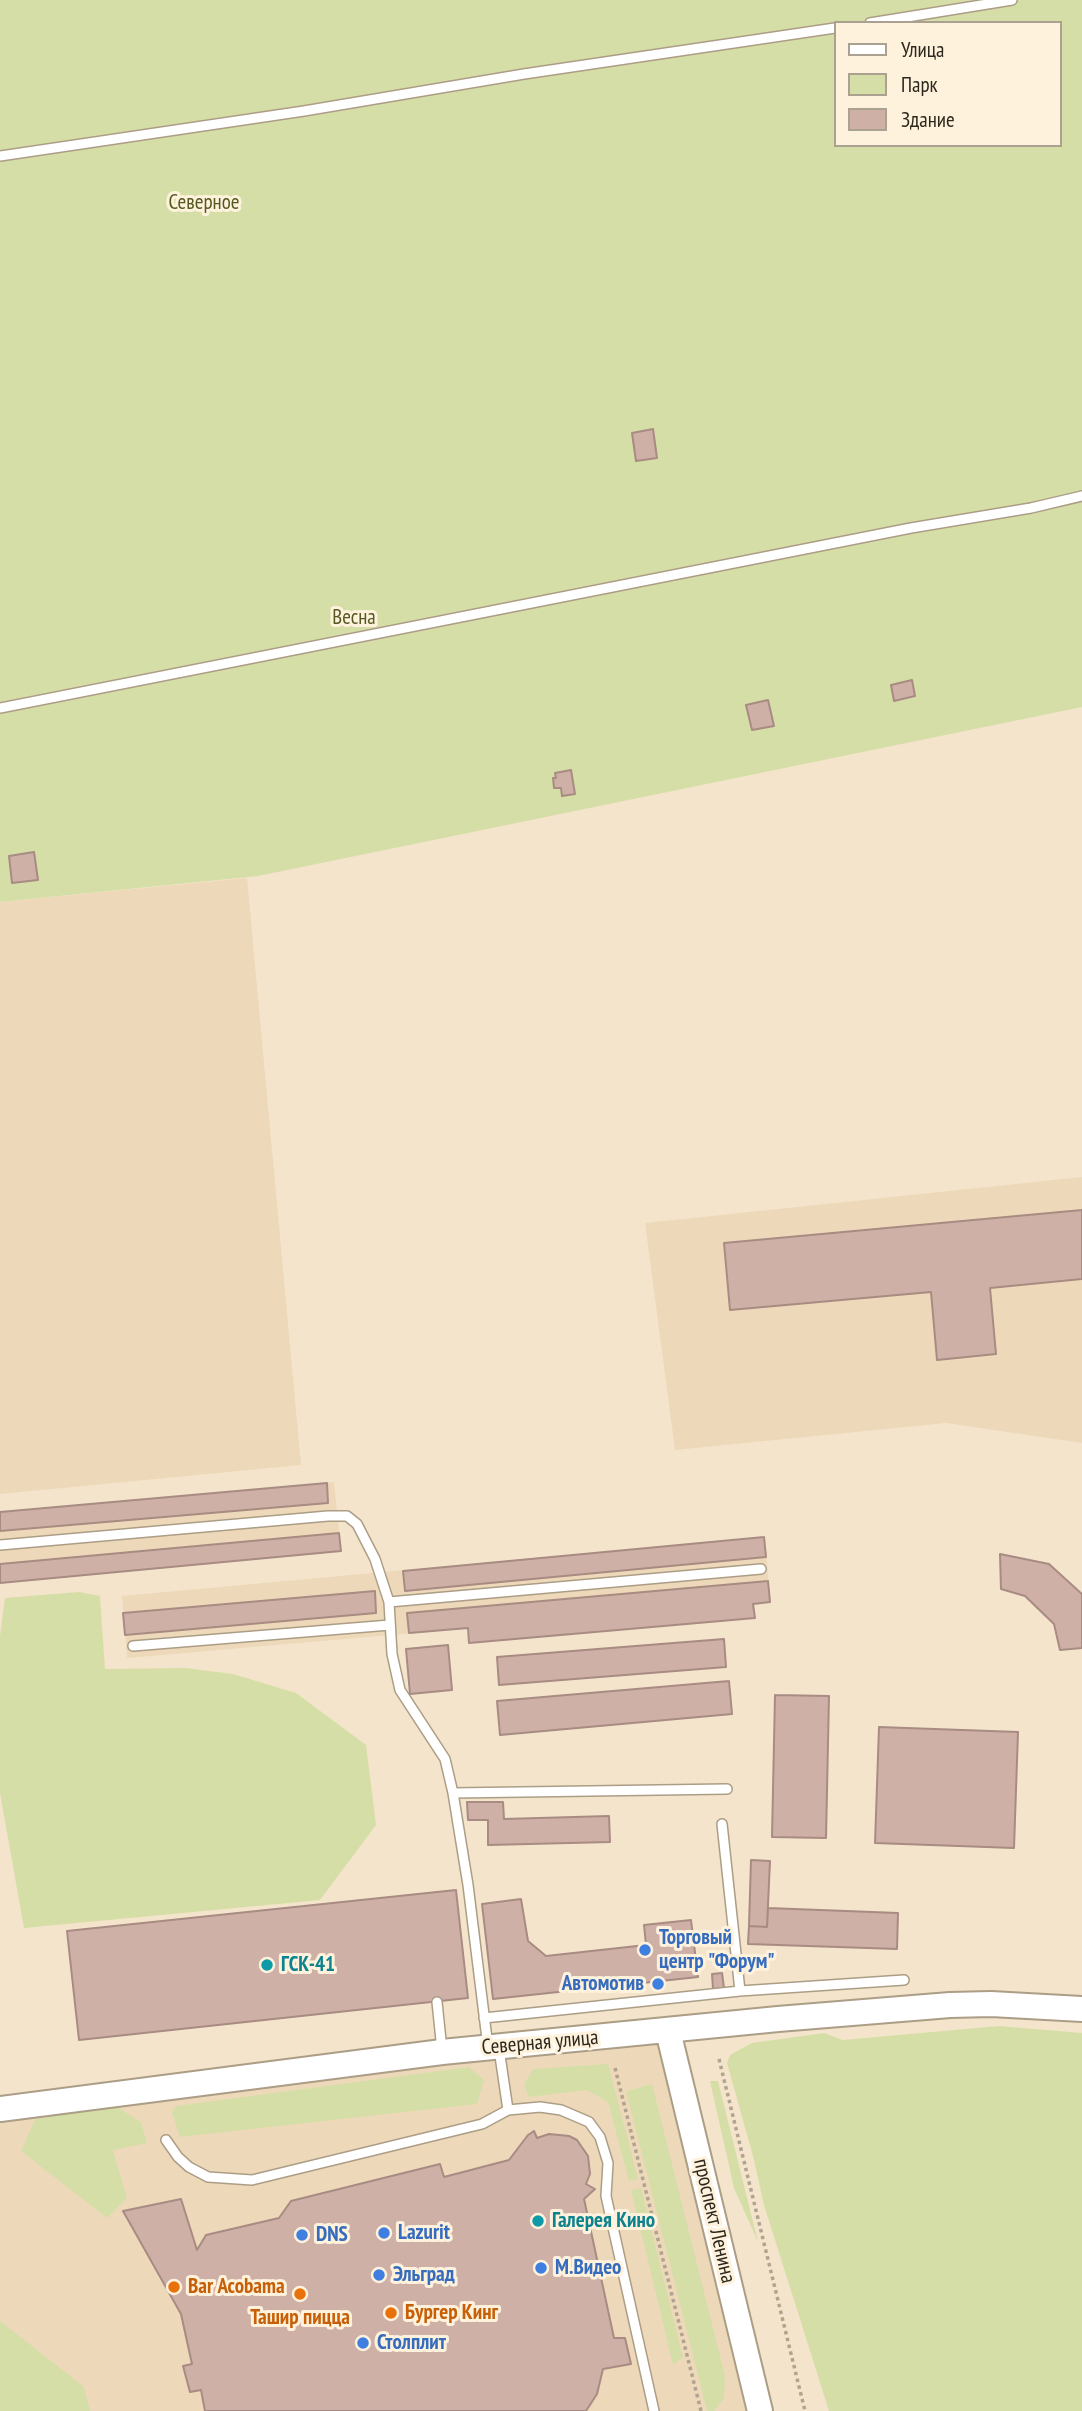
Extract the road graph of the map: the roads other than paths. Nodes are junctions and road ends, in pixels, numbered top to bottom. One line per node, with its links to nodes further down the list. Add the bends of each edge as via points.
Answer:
1 (1012, 0): 2 (lane)
2 (882, 21)
3 (834, 28): 4 (lane)
4 (0, 156)
5 (1082, 496): 6 (lane)
6 (0, 708)
7 (0, 1545): 9 (lane, via 347,1516 357,1524 375,1559)
8 (761, 1569): 9 (lane)
9 (388, 1602): 10 (lane)
10 (390, 1625): 11 (lane); 13 (lane, via 400,1690 445,1759)
11 (133, 1646)
12 (727, 1789): 13 (lane)
13 (453, 1793): 19 (lane)
14 (722, 1824): 16 (lane)
15 (904, 1980): 16 (lane)
16 (740, 1991): 19 (lane)
17 (437, 2002): 22 (lane)
18 (1079, 2005): 20 (main road, Северная улица, via 950,2005)
19 (484, 2018): 21 (lane)
20 (668, 2031): 21 (main road, Северная улица); 27 (main road, проспект Ленина)
21 (494, 2048): 22 (main road, Северная улица); 24 (lane)
22 (442, 2052): 23 (main road, Северная улица)
23 (0, 2109)
24 (508, 2110): 25 (lane, via 482,2124 252,2180 208,2177 189,2167); 26 (lane, via 540,2107 571,2113 589,2122 600,2137 608,2163 606,2196)
25 (166, 2140)
26 (654, 2411)
27 (760, 2411)

